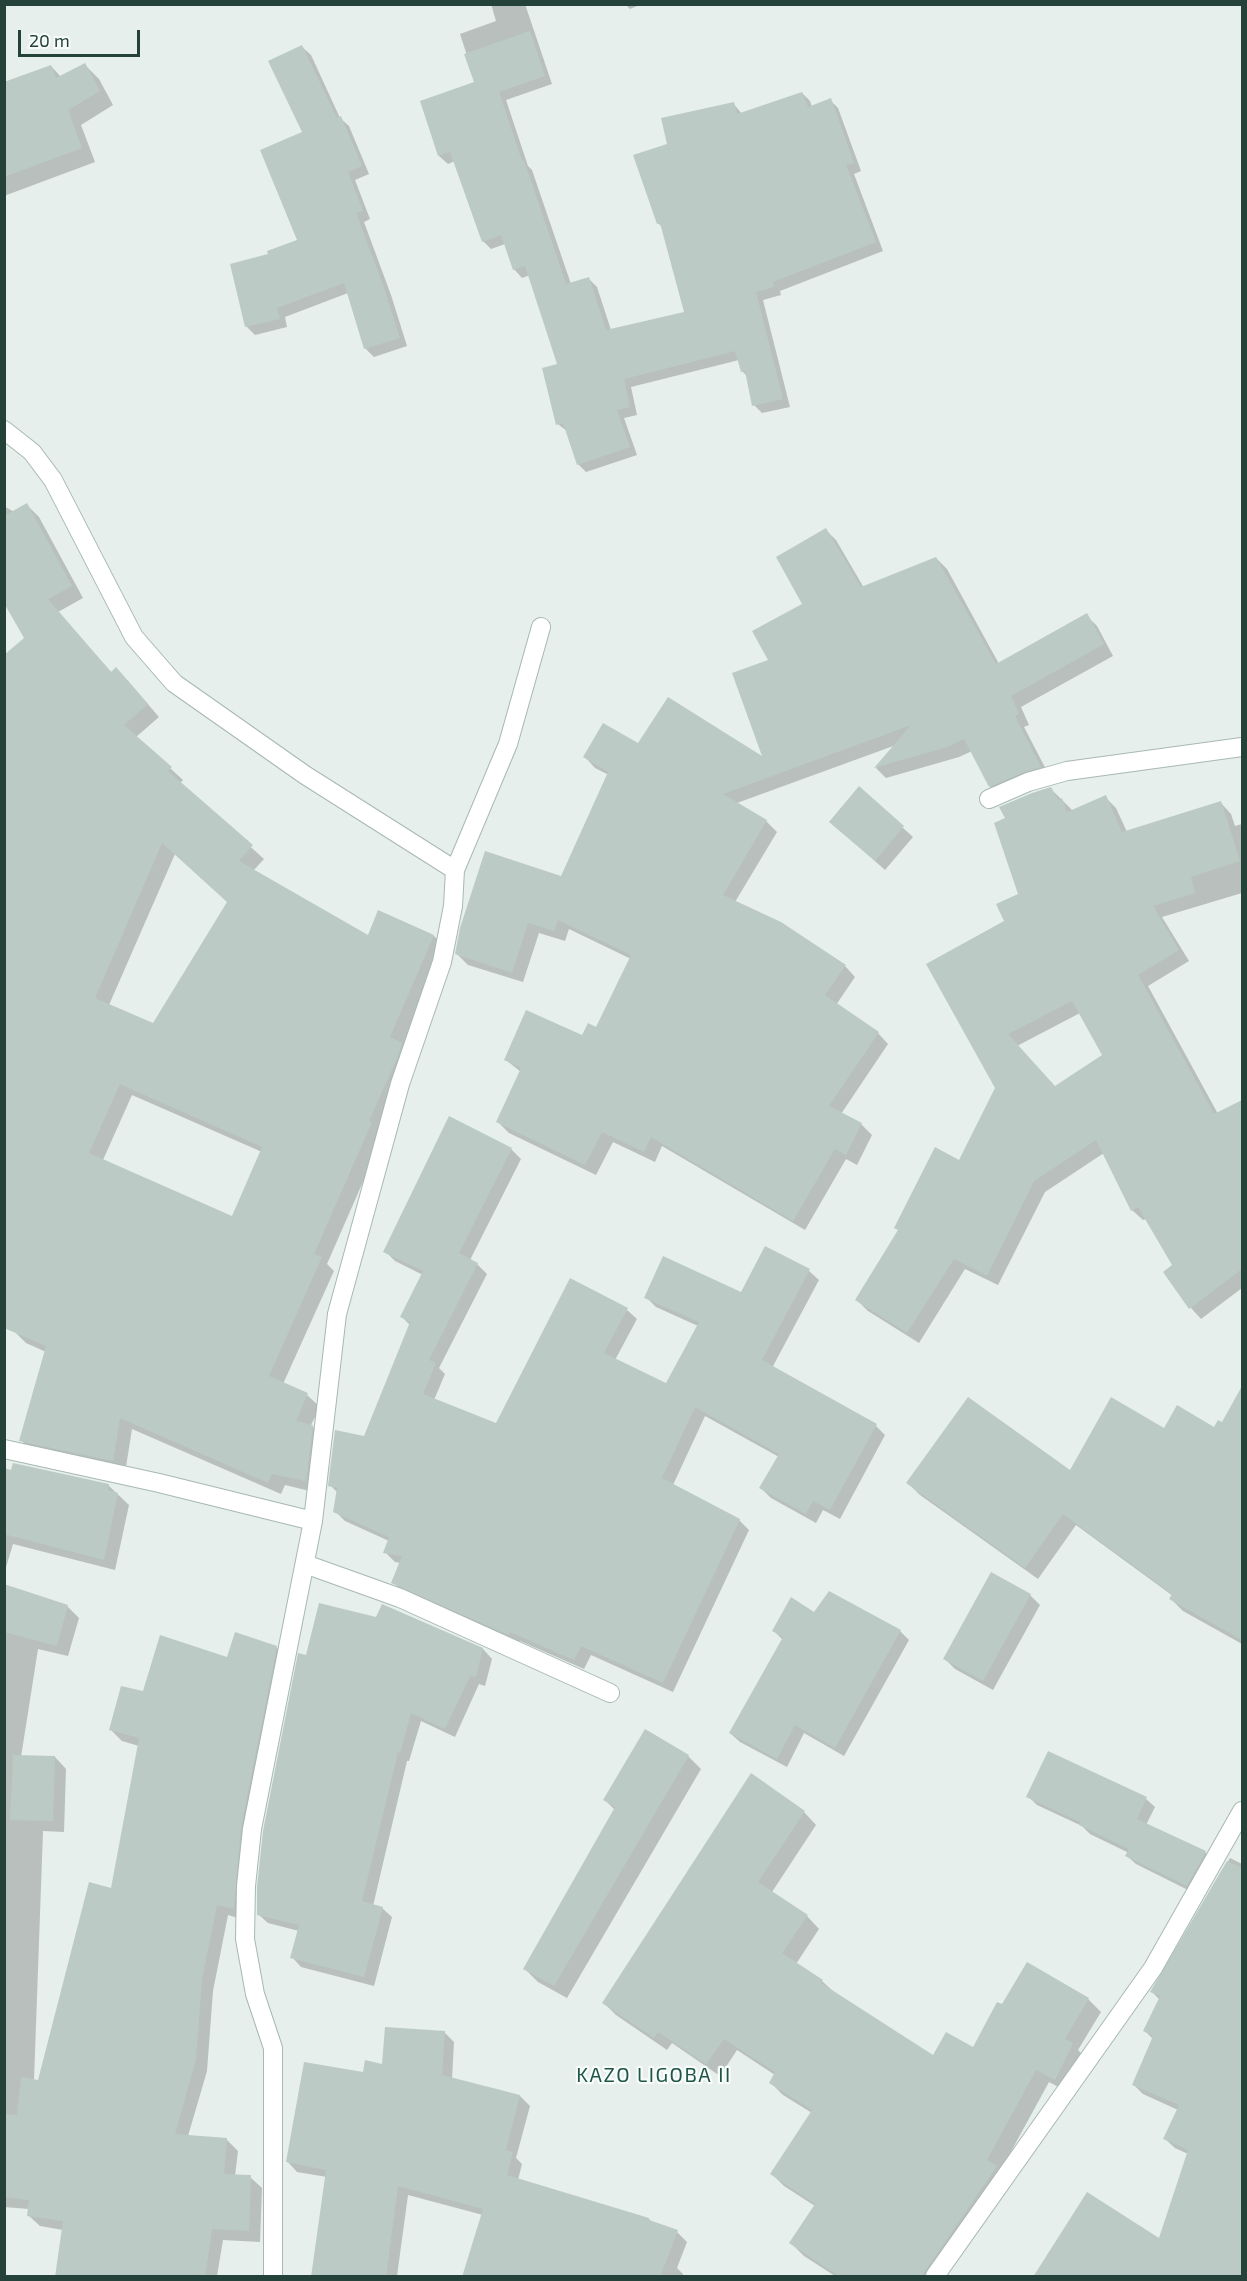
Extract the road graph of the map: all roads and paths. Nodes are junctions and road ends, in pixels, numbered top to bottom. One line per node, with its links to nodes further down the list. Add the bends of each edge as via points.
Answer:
1 (4, 430): 5 (street, via 32,452 53,480 134,638 174,683 305,775)
2 (541, 627): 5 (street, via 508,744)
3 (1242, 747): 4 (street, via 1067,771)
4 (988, 799)
5 (455, 870): 7 (street, via 453,906 442,962 400,1084 337,1314)
6 (4, 1449): 7 (street)
7 (313, 1521): 8 (street)
8 (305, 1564): 9 (street, via 400,1598); 11 (street, via 252,1829 246,1886 245,1939 255,1994 273,2048)
9 (610, 1693)
10 (1242, 1811): 12 (street, via 1153,1968)
11 (273, 2277)
12 (935, 2277)

